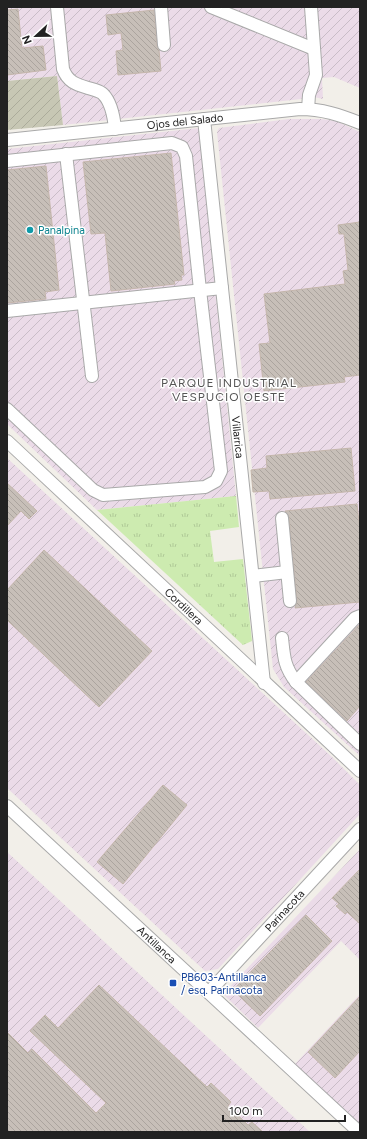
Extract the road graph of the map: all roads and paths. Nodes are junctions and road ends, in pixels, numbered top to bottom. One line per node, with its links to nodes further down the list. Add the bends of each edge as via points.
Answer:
1 (57, 7): 10 (street, via 65,74 74,83 102,93 114,116)
2 (164, 7): 5 (street)
3 (211, 7): 6 (street)
4 (311, 7): 6 (street)
5 (164, 45)
6 (314, 49): 7 (street, via 316,75 309,95)
7 (308, 109): 8 (street, Ojos del Salado); 9 (street, Ojos del Salado, via 332,112)
8 (204, 119): 10 (street, Ojos del Salado); 14 (street, Villarrica)
9 (360, 123)
10 (115, 129): 11 (street, Ojos del Salado)
11 (7, 140)
12 (66, 154): 13 (street); 15 (street, via 172,143 182,147 186,156); 16 (street)
13 (7, 161)
14 (222, 288): 15 (street); 23 (street, Villarrica)
15 (200, 290): 16 (street); 19 (street, via 221,471 211,485 108,495 97,493)
16 (84, 303): 17 (street); 18 (street)
17 (7, 311)
18 (92, 376)
19 (7, 409)
20 (7, 441): 28 (street, Cordillera)
21 (282, 518): 22 (street)
22 (287, 572): 23 (street); 24 (street)
23 (253, 576): 28 (street, Villarrica)
24 (290, 601)
25 (360, 616): 27 (street, via 355,618)
26 (282, 638): 27 (street, via 286,666)
27 (296, 682): 29 (street)
28 (264, 683): 30 (street, Cordillera)
29 (344, 729): 30 (street); 31 (street)
30 (330, 743): 32 (street, Cordillera)
31 (360, 744)
32 (360, 772)
33 (7, 806): 35 (street, Antillanca)
34 (360, 829): 35 (street, Parinacota)
35 (209, 992): 36 (street, Antillanca)
36 (359, 1132)

